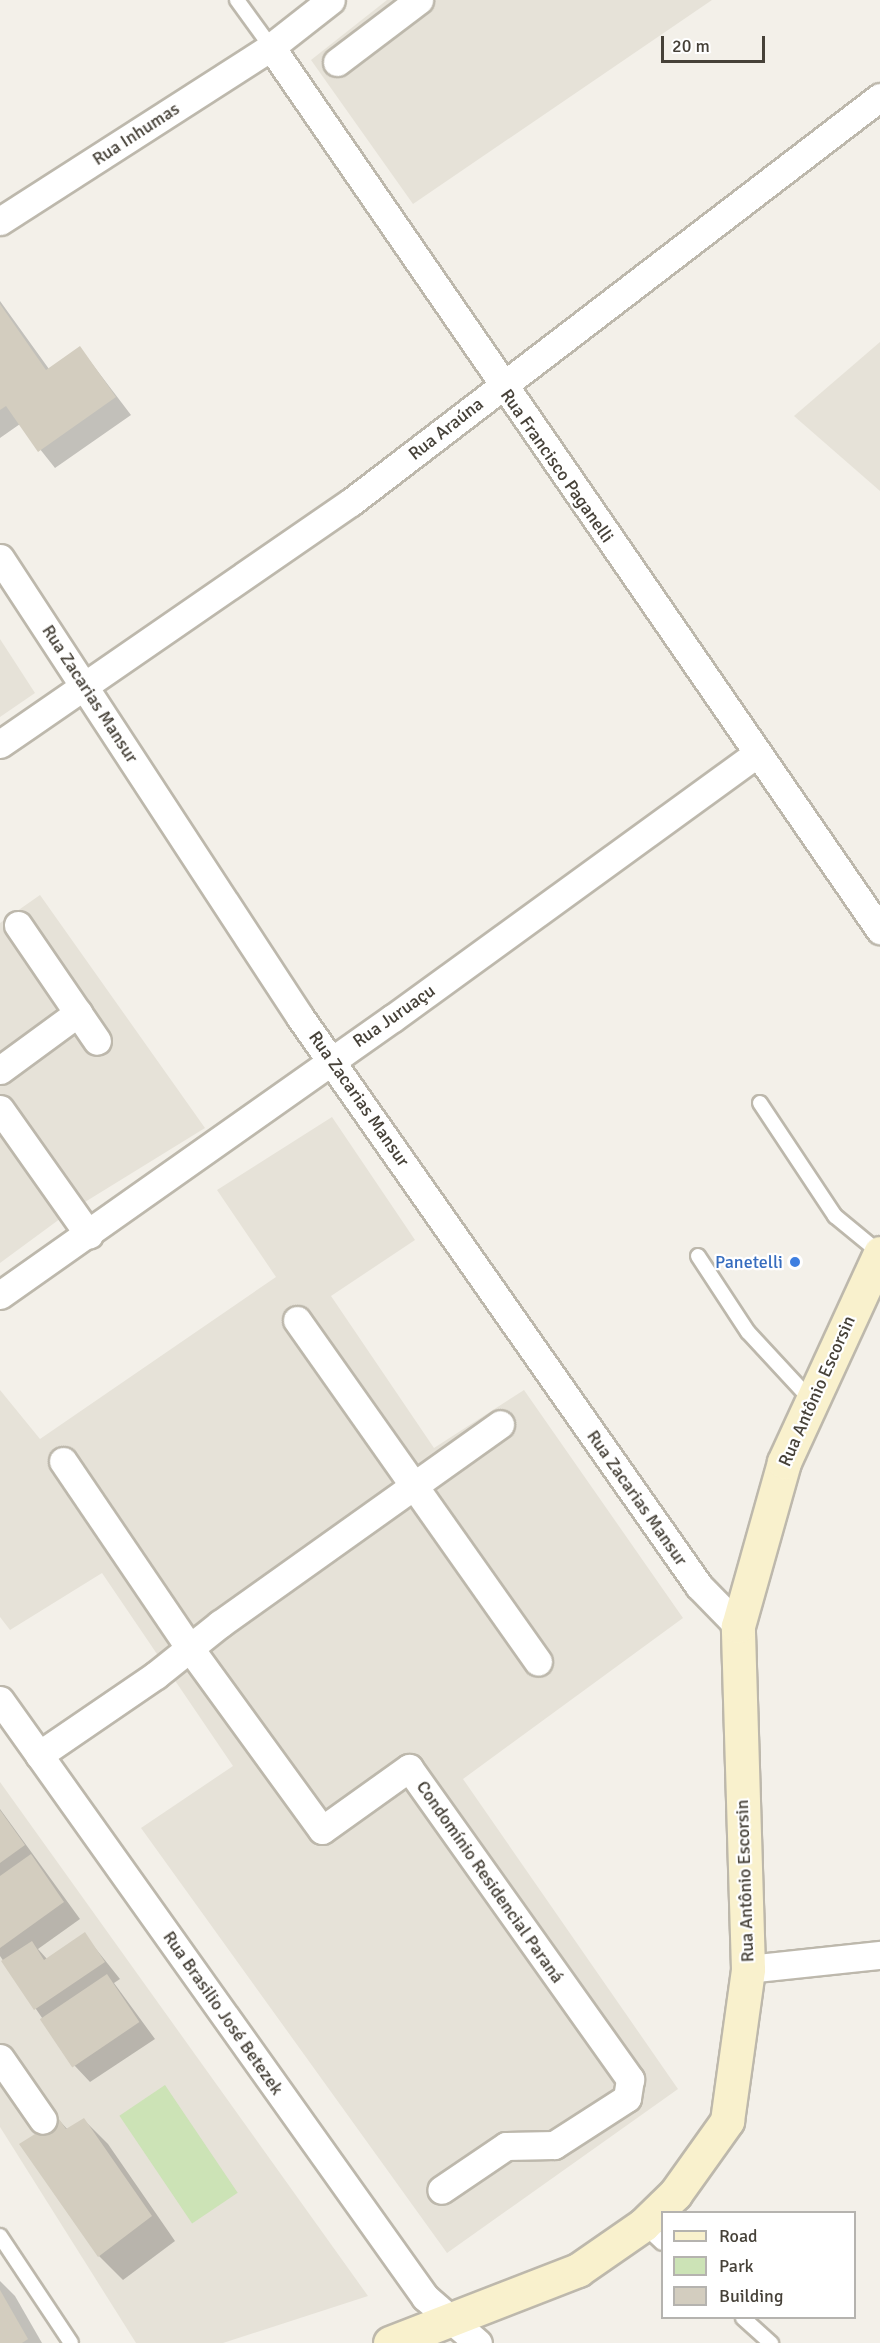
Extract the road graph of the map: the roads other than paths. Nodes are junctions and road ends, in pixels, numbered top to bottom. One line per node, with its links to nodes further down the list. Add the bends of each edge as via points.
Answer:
1 (237, 0): 4 (lane, Rua Francisco Paganelli)
2 (331, 0): 4 (street, Rua Inhumas)
3 (419, 0): 5 (street)
4 (271, 47): 7 (street, Rua Inhumas); 8 (street, Rua Francisco Paganelli)
5 (337, 62)
6 (880, 97): 8 (street, Rua Araúna)
7 (0, 221)
8 (502, 386): 10 (street, Rua Araúna, via 351,502); 12 (street, Rua Francisco Paganelli)
9 (0, 558): 10 (street, Rua Zacarias Mansur)
10 (85, 686): 11 (street, Rua Araúna); 17 (street, Rua Zacarias Mansur)
11 (0, 744)
12 (756, 754): 14 (street, Rua Francisco Paganelli); 17 (street, Rua Juruaçu)
13 (18, 925): 15 (street)
14 (880, 930)
15 (78, 1014): 16 (street); 18 (street)
16 (97, 1041)
17 (331, 1059): 21 (street, Rua Juruaçu); 31 (street, Rua Zacarias Mansur, via 699,1586)
18 (0, 1070)
19 (760, 1103): 22 (lane, via 835,1216)
20 (0, 1109): 21 (street)
21 (89, 1235): 25 (street, Rua Juruaçu)
22 (880, 1253): 24 (main road, Rua Antônio Escorsin)
23 (698, 1257): 27 (lane, via 748,1332)
24 (872, 1287): 27 (main road, Rua Antônio Escorsin)
25 (0, 1295)
26 (297, 1320): 30 (street)
27 (812, 1401): 31 (main road, Rua Antônio Escorsin, via 784,1462)
28 (500, 1424): 30 (street)
29 (63, 1461): 32 (street, Condomínio Residencial Paraná)
30 (414, 1486): 32 (street); 33 (street)
31 (738, 1626): 37 (main road, Rua Antônio Escorsin)
32 (189, 1647): 35 (street, via 156,1675); 40 (street, Condomínio Residencial Paraná, via 322,1830 409,1768 630,2079 627,2098 554,2145 506,2146)
33 (538, 1662)
34 (0, 1700): 35 (street, Rua Brasilio José Betezek)
35 (39, 1755): 46 (street, Rua Brasilio José Betezek, via 425,2297)
36 (880, 1955): 37 (street)
37 (748, 1969): 41 (main road, Rua Antônio Escorsin, via 727,2121)
38 (0, 2058): 39 (street)
39 (43, 2120)
40 (441, 2190)
41 (666, 2211)
42 (661, 2219): 43 (main road, Rua Antônio Escorsin)
43 (653, 2234): 46 (main road, Rua Antônio Escorsin, via 578,2270)
44 (0, 2236): 47 (lane)
45 (744, 2319): 50 (lane)
46 (450, 2321): 48 (main road, Rua Antônio Escorsin); 49 (street, Rua Brasilio José Betezek)
47 (71, 2343)
48 (390, 2343)
49 (478, 2343)
50 (771, 2343)

